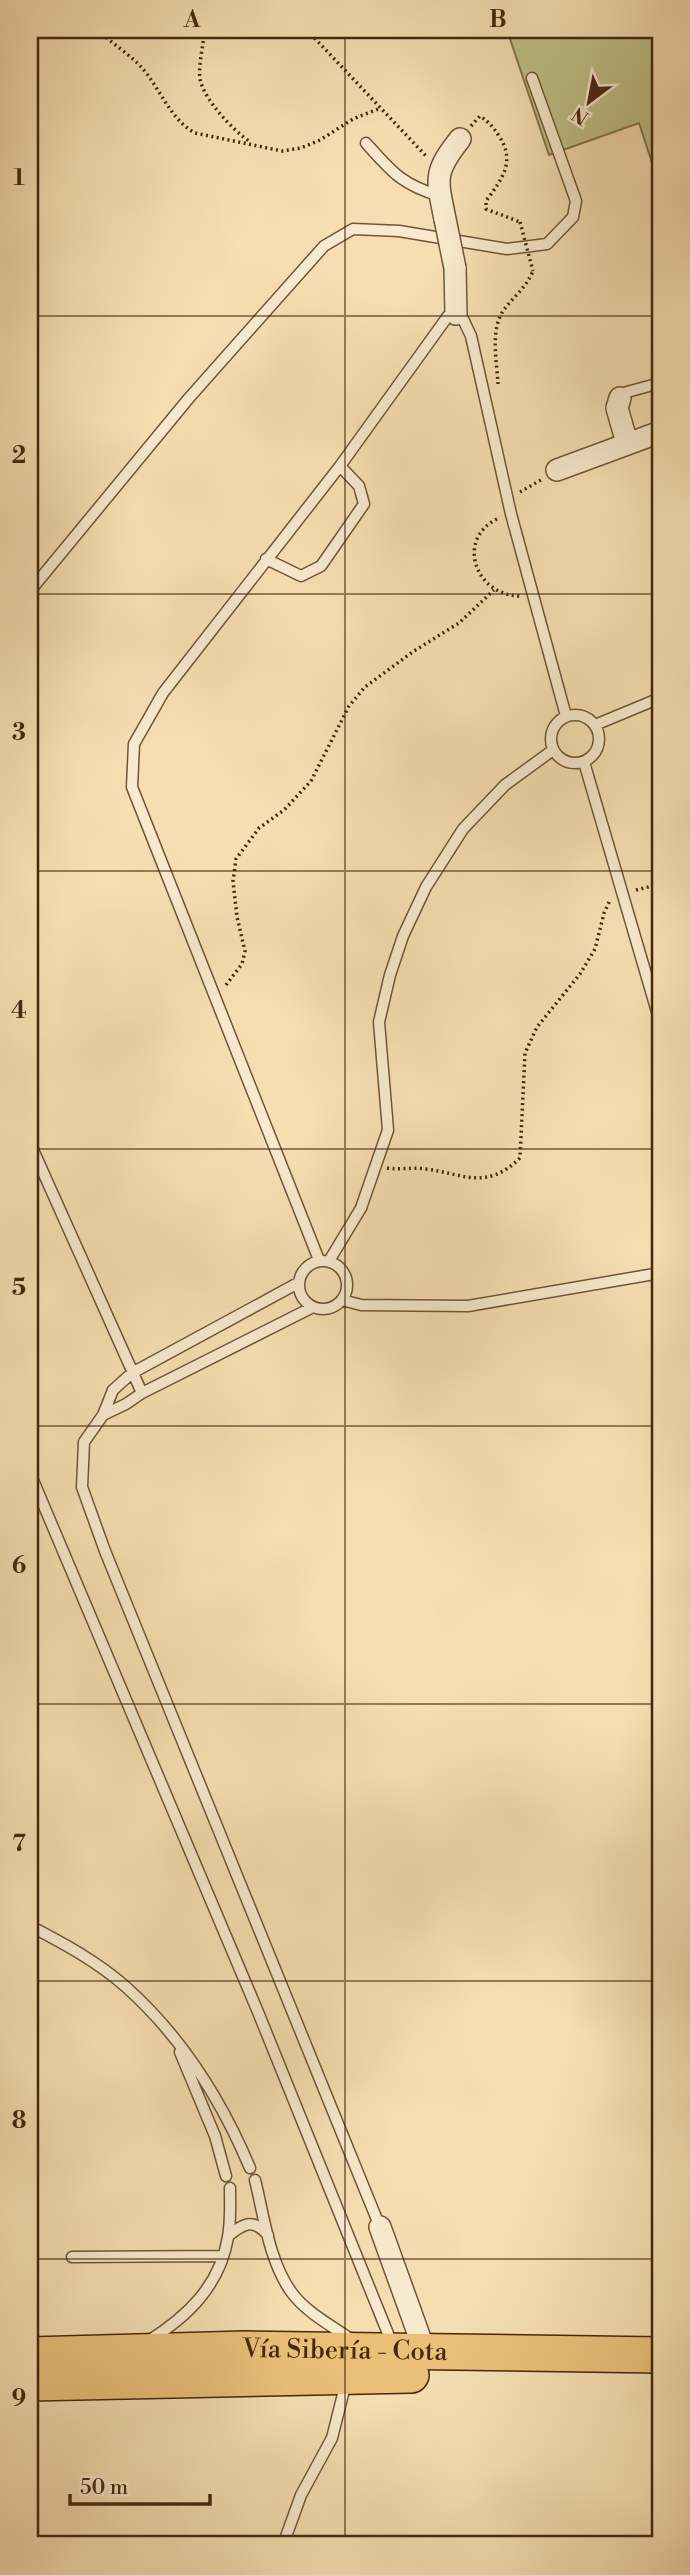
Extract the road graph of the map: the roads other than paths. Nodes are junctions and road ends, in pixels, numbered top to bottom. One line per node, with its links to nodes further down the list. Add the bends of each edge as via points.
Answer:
1 (532, 78): 13 (lane, via 576,201 573,217 547,244 507,249 400,231 353,229 324,246 189,398)
2 (460, 139): 4 (street, via 444,159)
3 (366, 143): 4 (lane, via 404,181)
4 (440, 196): 5 (street, bridge, via 456,268)
5 (456, 314): 10 (lane, via 440,324); 15 (lane, via 471,336 511,514)
6 (660, 383): 7 (lane)
7 (620, 398): 9 (street, via 617,408)
8 (660, 432): 9 (street)
9 (627, 443): 11 (street)
10 (340, 466): 12 (lane); 12 (lane, via 359,486 364,504 321,566 301,576)
11 (557, 470)
12 (266, 559): 21 (lane, via 163,694 134,744 132,787)
13 (30, 591)
14 (660, 698): 16 (lane)
15 (566, 716): 16 (lane, via 582,716); 17 (lane, via 551,734)
16 (595, 725): 18 (lane, via 598,746)
17 (553, 750): 18 (lane, via 566,762); 21 (lane, via 505,785 463,830 426,887 403,936 379,1023 388,1130 361,1208)
18 (584, 762): 19 (lane)
19 (660, 1022)
20 (30, 1143): 26 (lane)
21 (324, 1260): 23 (lane, via 305,1268); 24 (lane, via 344,1272 347,1291)
22 (660, 1273): 24 (lane, via 468,1306 361,1305)
23 (298, 1283): 25 (lane, via 302,1297); 26 (lane)
24 (342, 1300): 25 (lane, via 329,1308)
25 (313, 1307): 27 (lane)
26 (132, 1373): 27 (lane); 28 (lane, via 113,1390)
27 (142, 1393): 28 (lane)
28 (103, 1415): 36 (lane, via 84,1442 82,1487 88,1508)
29 (30, 1473): 44 (lane, via 258,2012)
30 (30, 1926): 31 (lane, via 125,1985)
31 (174, 2036): 32 (lane, via 234,2129); 33 (lane, via 215,2136)
32 (250, 2168)
33 (226, 2176)
34 (255, 2180): 38 (lane)
35 (230, 2188): 37 (lane)
36 (380, 2227): 44 (street)
37 (229, 2236): 38 (lane, via 249,2223); 39 (lane)
38 (270, 2237): 44 (lane, via 292,2293 313,2314)
39 (223, 2256): 40 (lane); 41 (lane, via 195,2307)
40 (72, 2257)
41 (130, 2352): 42 (main road, Vía Sibería - Cota); 44 (main road, Vía Sibería - Cota, via 245,2349)
42 (30, 2355)
43 (660, 2355): 44 (main road, Vía Sibería - Cota)
44 (384, 2358): 45 (main road, via 434,2374); 46 (main road); 47 (lane, via 301,2495)
45 (660, 2379)
46 (30, 2383)
47 (283, 2545)

